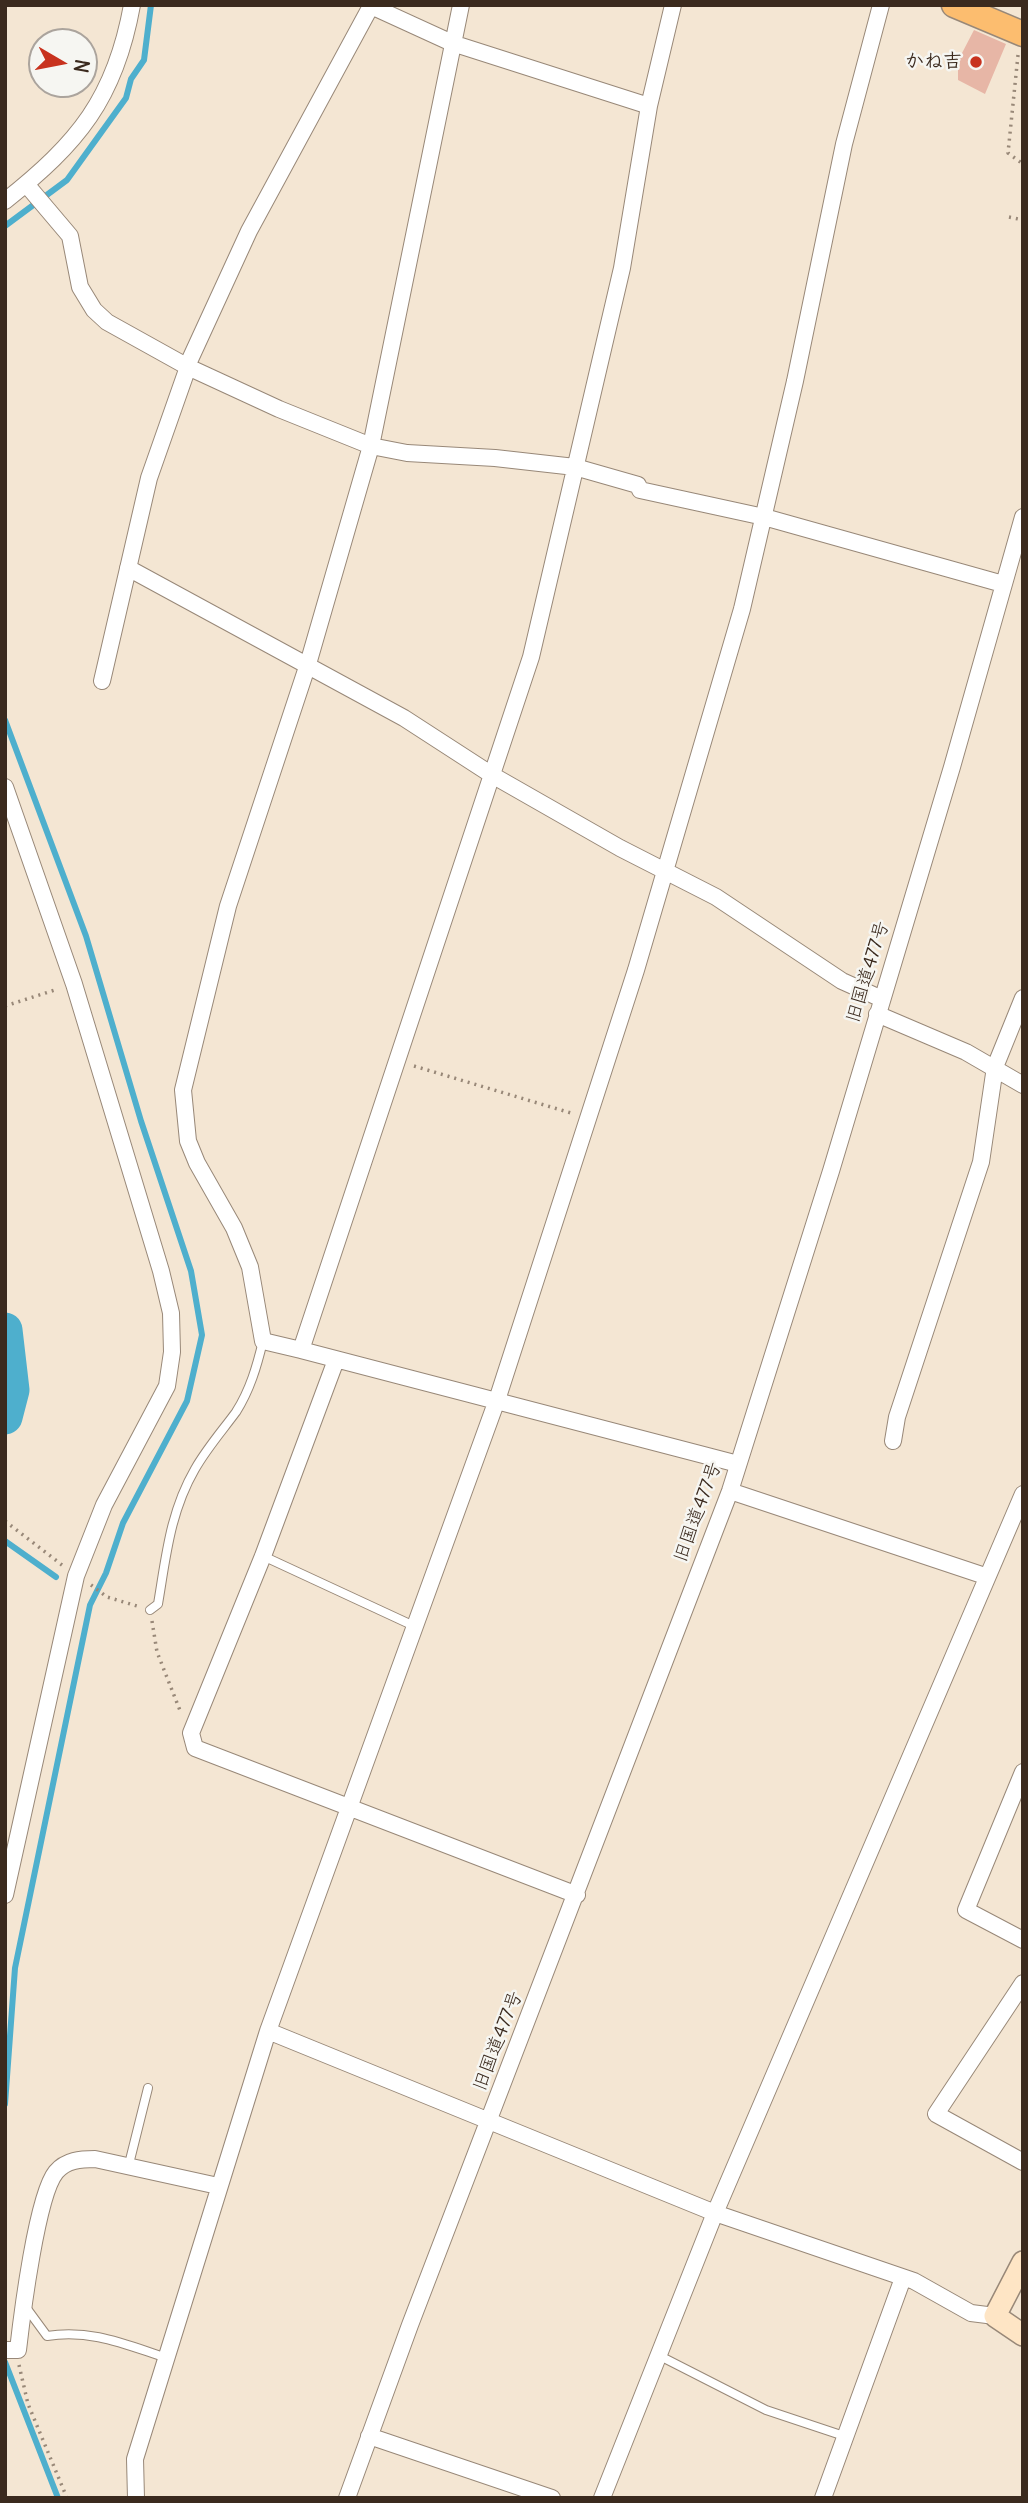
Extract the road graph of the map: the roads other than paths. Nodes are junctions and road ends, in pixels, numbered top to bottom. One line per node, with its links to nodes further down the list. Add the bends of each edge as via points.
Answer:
1 (132, 5): 10 (street, via 114,72 90,118)
2 (461, 5): 7 (street)
3 (673, 5): 9 (street)
4 (881, 5): 15 (street, via 844,144)
5 (954, 5): 8 (main road)
6 (370, 6): 7 (street); 12 (street, via 249,231)
7 (452, 43): 9 (street); 13 (street)
8 (1021, 43)
9 (649, 106): 14 (street, via 622,268)
10 (29, 188): 11 (street); 12 (street, via 70,236 80,287 94,310 107,323)
11 (5, 201)
12 (188, 366): 13 (street); 18 (street, via 149,478)
13 (370, 446): 14 (street); 20 (street)
14 (575, 467): 15 (street, via 679,500); 22 (street, via 531,657)
15 (764, 517): 19 (street); 24 (street, via 742,609)
16 (1023, 517): 17 (street, 旧国道477号)
17 (1017, 562): 19 (street, 旧国道477号)
18 (128, 568): 20 (street); 21 (street)
19 (1003, 583): 26 (street, 旧国道477号)
20 (308, 664): 22 (street); 29 (street, via 228,906 183,1090 188,1141 250,1267)
21 (102, 681)
22 (492, 775): 24 (street); 30 (street)
23 (5, 787): 44 (street, via 74,984 168,1297 172,1352 167,1386 104,1505)
24 (665, 869): 26 (street, via 738,911); 32 (street, via 590,1119)
25 (1023, 998): 27 (street)
26 (880, 1006): 27 (street); 34 (street, 旧国道477号)
27 (995, 1067): 28 (street); 33 (street, via 981,1162)
28 (1023, 1085)
29 (263, 1341): 30 (street); 39 (lane, via 242,1400 182,1497 164,1553 158,1604)
30 (301, 1350): 31 (street)
31 (336, 1360): 32 (street); 37 (street)
32 (497, 1400): 34 (street); 40 (street)
33 (893, 1441)
34 (738, 1464): 35 (street, 旧国道477号)
35 (730, 1491): 38 (street); 45 (street, 旧国道477号)
36 (1023, 1494): 38 (street)
37 (263, 1556): 40 (lane); 43 (street, via 191,1733 195,1748)
38 (985, 1576): 54 (street)
39 (150, 1610)
40 (414, 1626): 43 (street)
41 (1023, 1772): 42 (street)
42 (1019, 1791): 46 (street, via 967,1910)
43 (347, 1809): 45 (street); 48 (street)
44 (5, 1895)
45 (577, 1895): 50 (street, 旧国道477号)
46 (1023, 1940)
47 (1023, 1983): 51 (street, via 936,2114)
48 (268, 2031): 50 (street); 53 (street)
49 (148, 2088): 52 (lane)
50 (489, 2122): 54 (street); 63 (street, 旧国道477号)
51 (1023, 2162)
52 (130, 2164): 53 (street); 57 (street, via 79,2159 57,2171 44,2197)
53 (218, 2186): 62 (street)
54 (715, 2213): 56 (street); 61 (street)
55 (1023, 2262): 58 (street)
56 (903, 2278): 58 (street, via 958,2307); 64 (street)
57 (25, 2306): 60 (street); 62 (lane, via 47,2336 100,2335)
58 (995, 2316): 59 (street)
59 (1023, 2335)
60 (12, 2350)
61 (657, 2354): 64 (lane, via 766,2410); 68 (street)
62 (164, 2357): 65 (street, via 135,2459)
63 (369, 2436): 66 (street, 旧国道477号); 67 (street)
64 (847, 2437): 69 (street)
65 (136, 2498)
66 (347, 2498)
67 (552, 2498)
68 (602, 2498)
69 (823, 2498)

